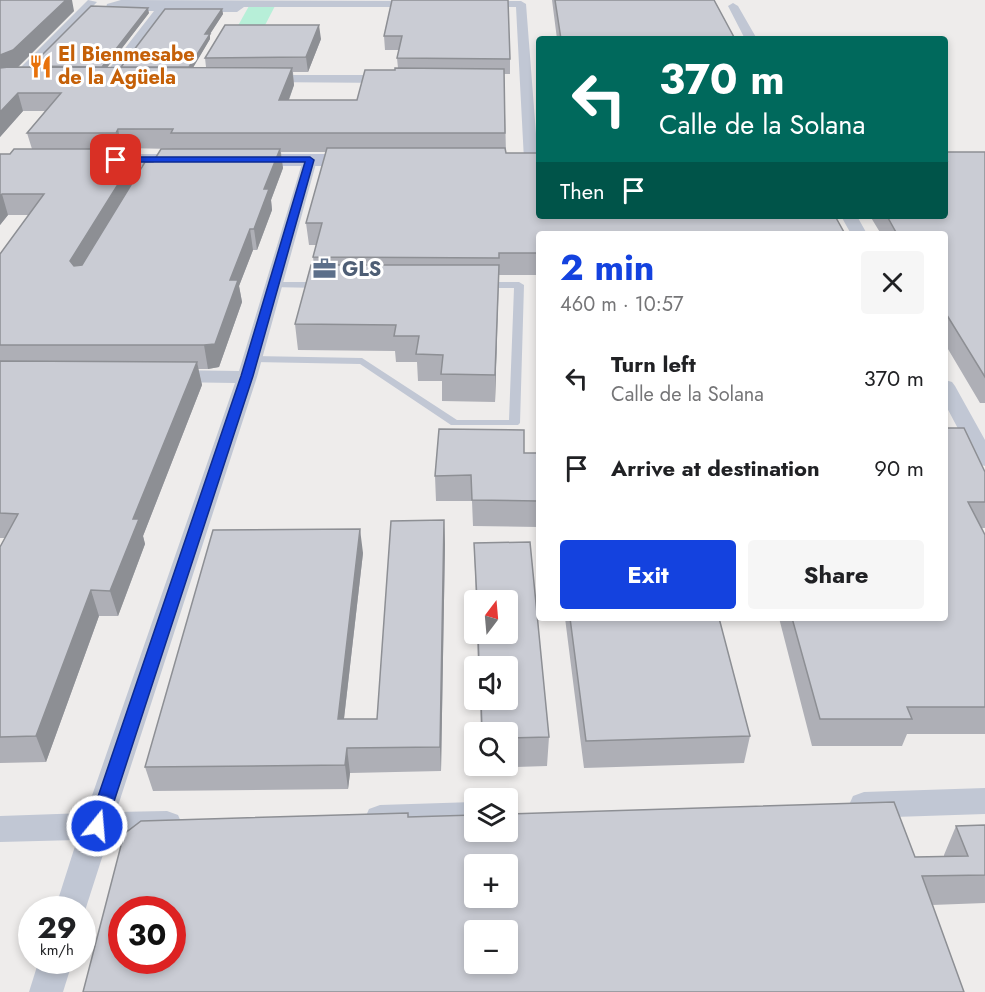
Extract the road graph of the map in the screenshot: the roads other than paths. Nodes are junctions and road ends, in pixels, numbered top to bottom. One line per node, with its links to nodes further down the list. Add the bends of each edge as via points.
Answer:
1 (92, 2): 8 (street)
2 (429, 4): 5 (street)
3 (464, 4): 20 (street, via 521,4 520,80)
4 (733, 6): 7 (street)
5 (239, 7): 6 (street); 12 (street, via 164,6)
6 (230, 21)
7 (749, 36)
8 (13, 78): 9 (street); 15 (street)
9 (36, 78)
10 (90, 78): 12 (street)
11 (129, 78): 12 (street)
12 (107, 79)
13 (250, 79): 14 (street)
14 (406, 80)
15 (0, 81)
16 (0, 160): 17 (street, via 158,165)
17 (310, 160): 18 (street); 21 (street)
18 (391, 160)
19 (508, 160): 20 (street)
20 (535, 160)
21 (273, 285): 22 (lane); 24 (street)
22 (336, 285)
23 (473, 285): 24 (lane, via 519,285 514,423 455,423 362,361)
24 (249, 368): 25 (street); 34 (street)
25 (153, 376)
26 (948, 391): 27 (street)
27 (976, 425): 28 (street)
28 (985, 459)
29 (985, 801): 30 (street)
30 (842, 805)
31 (464, 815): 32 (street)
32 (355, 819)
33 (200, 823): 34 (street)
34 (97, 826): 35 (street); 36 (street)
35 (0, 829)
36 (75, 896)
37 (52, 974): 38 (street)
38 (46, 992)

